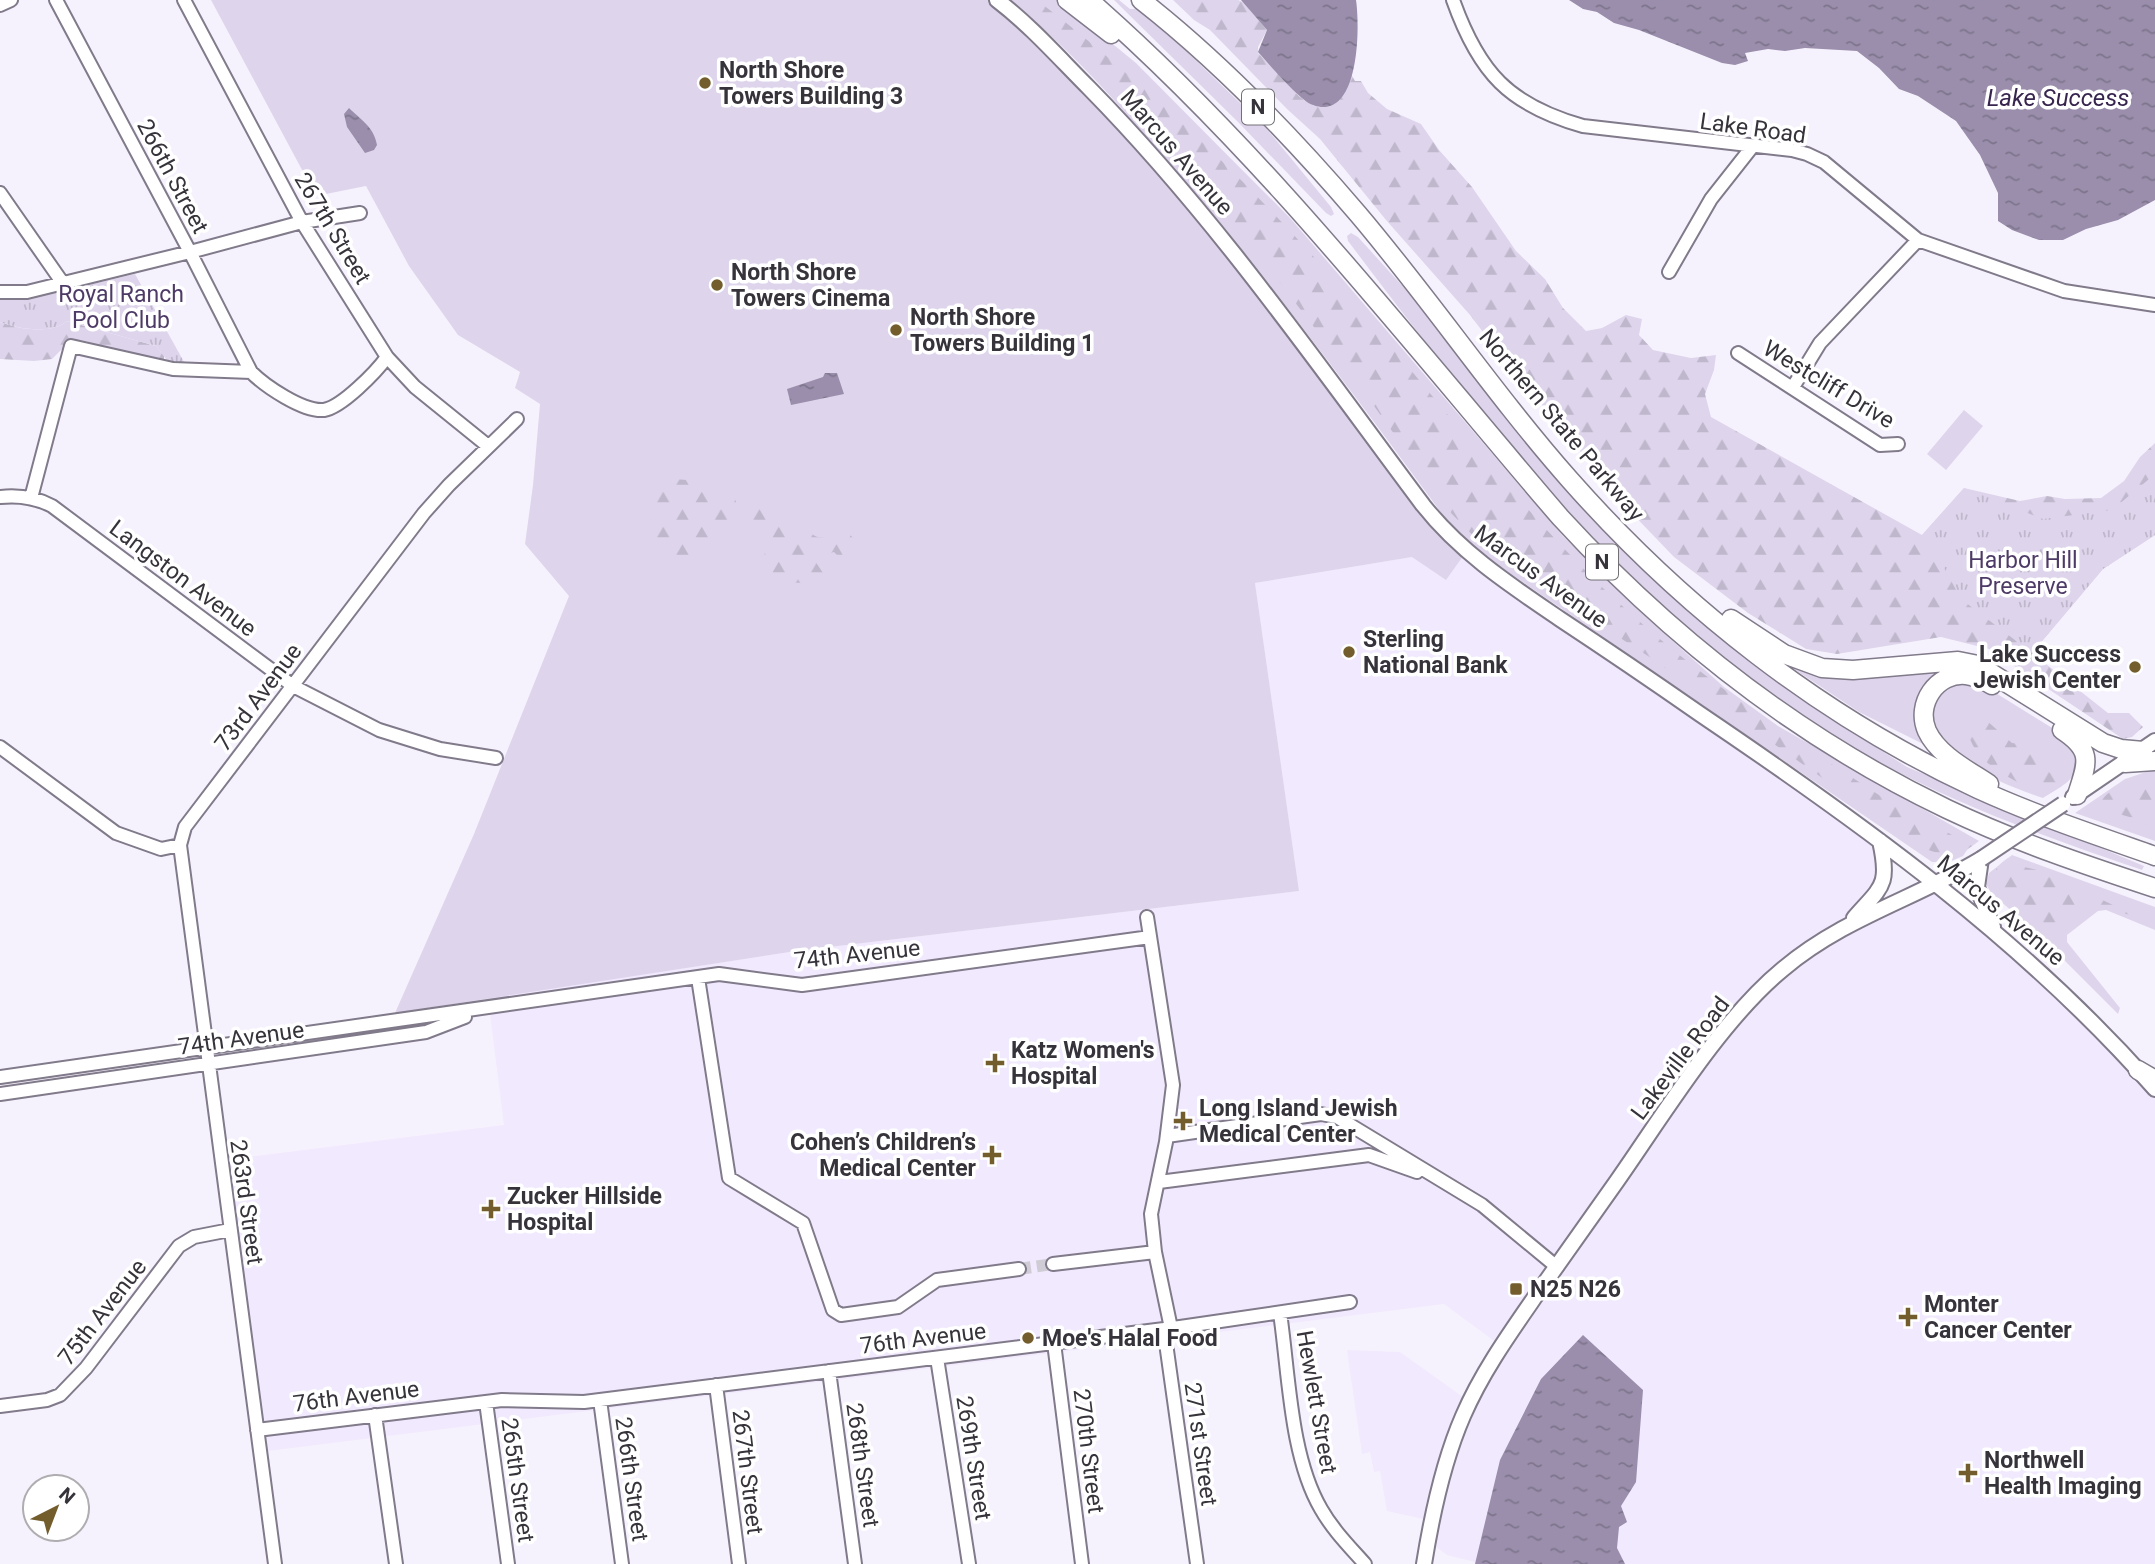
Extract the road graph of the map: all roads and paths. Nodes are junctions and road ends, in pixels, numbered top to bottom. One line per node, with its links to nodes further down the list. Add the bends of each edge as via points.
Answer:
1 (11, 0): 9 (street)
2 (56, 0): 16 (street, 266th Street)
3 (184, 0): 14 (street, 267th Street)
4 (997, 0): 39 (main road, Marcus Avenue, via 1027,24 1121,120 1197,206 1449,536 1484,566)
5 (1067, 0): 10 (highway)
6 (1089, 0): 10 (highway, N)
7 (1453, 0): 11 (street, Lake Road, via 1468,39 1491,73 1518,98 1550,117 1583,126)
8 (1146, 4): 30 (highway, Northern State Parkway / N, via 1257,106 1357,213 1546,452)
9 (0, 5)
10 (1232, 136): 45 (highway, N, via 1576,534 1711,661 1796,723 1885,777 1979,823)
11 (1752, 147): 15 (street, Lake Road, via 1792,150 1824,162); 17 (street, via 1711,199)
12 (0, 193): 18 (street)
13 (360, 214): 14 (street)
14 (302, 222): 16 (street); 22 (street, 267th Street)
15 (1919, 240): 20 (street, Lake Road, via 2064,291); 24 (street, via 1820,343)
16 (190, 252): 18 (street); 23 (street, 266th Street)
17 (1669, 272)
18 (62, 282): 19 (street, via 27,292)
19 (0, 292)
20 (2155, 305)
21 (1738, 353): 24 (street, Westcliff Drive)
22 (387, 357): 23 (street, via 369,377 325,410 312,409 266,387); 27 (street, 267th Street, via 415,387)
23 (251, 372): 29 (street, via 173,369 71,346)
24 (1793, 387): 26 (street, Westcliff Drive, via 1880,445)
25 (517, 419): 27 (street, 73rd Avenue)
26 (1898, 444)
27 (488, 446): 31 (street, 73rd Avenue, via 424,513)
28 (0, 497): 29 (street, Langston Avenue)
29 (31, 498): 31 (street, Langston Avenue, via 52,506)
30 (1617, 531): 33 (highway, via 1755,637 1801,662 1842,670 1971,663 2103,743); 37 (highway, Northern State Parkway / N, via 1710,617 1811,694 1918,759)
31 (293, 686): 34 (street, Langston Avenue, via 379,730 440,749); 40 (street, 73rd Avenue, via 186,827)
32 (0, 747): 40 (street, via 116,834 161,849)
33 (2151, 751): 35 (highway)
34 (496, 758)
35 (2125, 763): 36 (main road, Lakeville Road)
36 (2070, 799): 37 (highway, via 2086,759 2079,742 1980,678 1958,675 1941,682 1924,707 1924,723 1933,740 1959,764); 43 (main road, Lakeville Road, bridge)
37 (2026, 810): 38 (highway, Northern State Parkway / N)
38 (2060, 822): 41 (highway); 42 (highway, Northern State Parkway / N)
39 (1880, 841): 44 (main road, Marcus Avenue); 47 (main road, via 1884,880)
40 (180, 845): 52 (street, 263rd Street)
41 (2155, 845)
42 (2155, 856)
43 (1982, 859): 44 (main road, Lakeville Road); 48 (main road, via 1977,887)
44 (1935, 883): 47 (main road, Lakeville Road); 48 (main road, Marcus Avenue)
45 (2151, 888)
46 (1147, 917): 49 (street, 271st Street)
47 (1848, 924): 65 (main road, Lakeville Road, via 1781,971 1727,1028)
48 (1995, 931): 54 (main road, Marcus Avenue)
49 (1150, 937): 50 (street, 74th Avenue, via 802,985 719,975); 59 (street, 271st Street, via 1173,1085)
50 (698, 978): 51 (street, 74th Avenue); 66 (street, via 729,1178 803,1223 836,1313 898,1307 937,1280)
51 (485, 1009): 52 (street, 74th Avenue); 53 (street, 74th Avenue, via 426,1032)
52 (207, 1047): 53 (street, 263rd Street); 55 (street, 74th Avenue)
53 (209, 1065): 58 (street, 74th Avenue); 62 (street, 263rd Street)
54 (2138, 1070): 56 (highway); 57 (main road, Marcus Avenue)
55 (0, 1077)
56 (2155, 1080)
57 (2155, 1089)
58 (0, 1094)
59 (1167, 1136): 60 (street, via 1329,1115); 61 (street, 271st Street)
60 (1440, 1180): 61 (street, via 1369,1155); 65 (street, via 1482,1205)
61 (1158, 1182): 63 (street, 271st Street, via 1152,1214)
62 (230, 1230): 76 (street, 75th Avenue, via 194,1237 179,1246 60,1395); 78 (street, 263rd Street)
63 (1155, 1252): 64 (street); 69 (street, 271st Street)
64 (1053, 1264)
65 (1557, 1267): 89 (main road, Lakeville Road, via 1494,1357 1463,1415 1442,1478)
66 (1019, 1269)
67 (1350, 1302): 68 (street, 76th Avenue)
68 (1280, 1313): 69 (street, 76th Avenue); 88 (street, Hewlett Street, via 1296,1431 1308,1481 1332,1527)
69 (1168, 1329): 70 (street, 76th Avenue); 87 (street, 271st Street)
70 (1054, 1343): 71 (street, 76th Avenue); 86 (street, 270th Street)
71 (937, 1357): 72 (street, 76th Avenue); 85 (street, 269th Street)
72 (829, 1371): 73 (street, 76th Avenue); 84 (street, 268th Street)
73 (716, 1385): 74 (street, 76th Avenue); 83 (street, 267th Street)
74 (600, 1400): 75 (street, 76th Avenue); 82 (street, 266th Street)
75 (486, 1402): 77 (street, 76th Avenue); 81 (street, 265th Street)
76 (0, 1406)
77 (375, 1415): 78 (street, 76th Avenue); 80 (street)
78 (257, 1430): 79 (street, 263rd Street)
79 (275, 1564)
80 (396, 1564)
81 (508, 1564)
82 (622, 1564)
83 (739, 1564)
84 (855, 1564)
85 (969, 1564)
86 (1082, 1564)
87 (1197, 1564)
88 (1365, 1564)
89 (1424, 1564)

